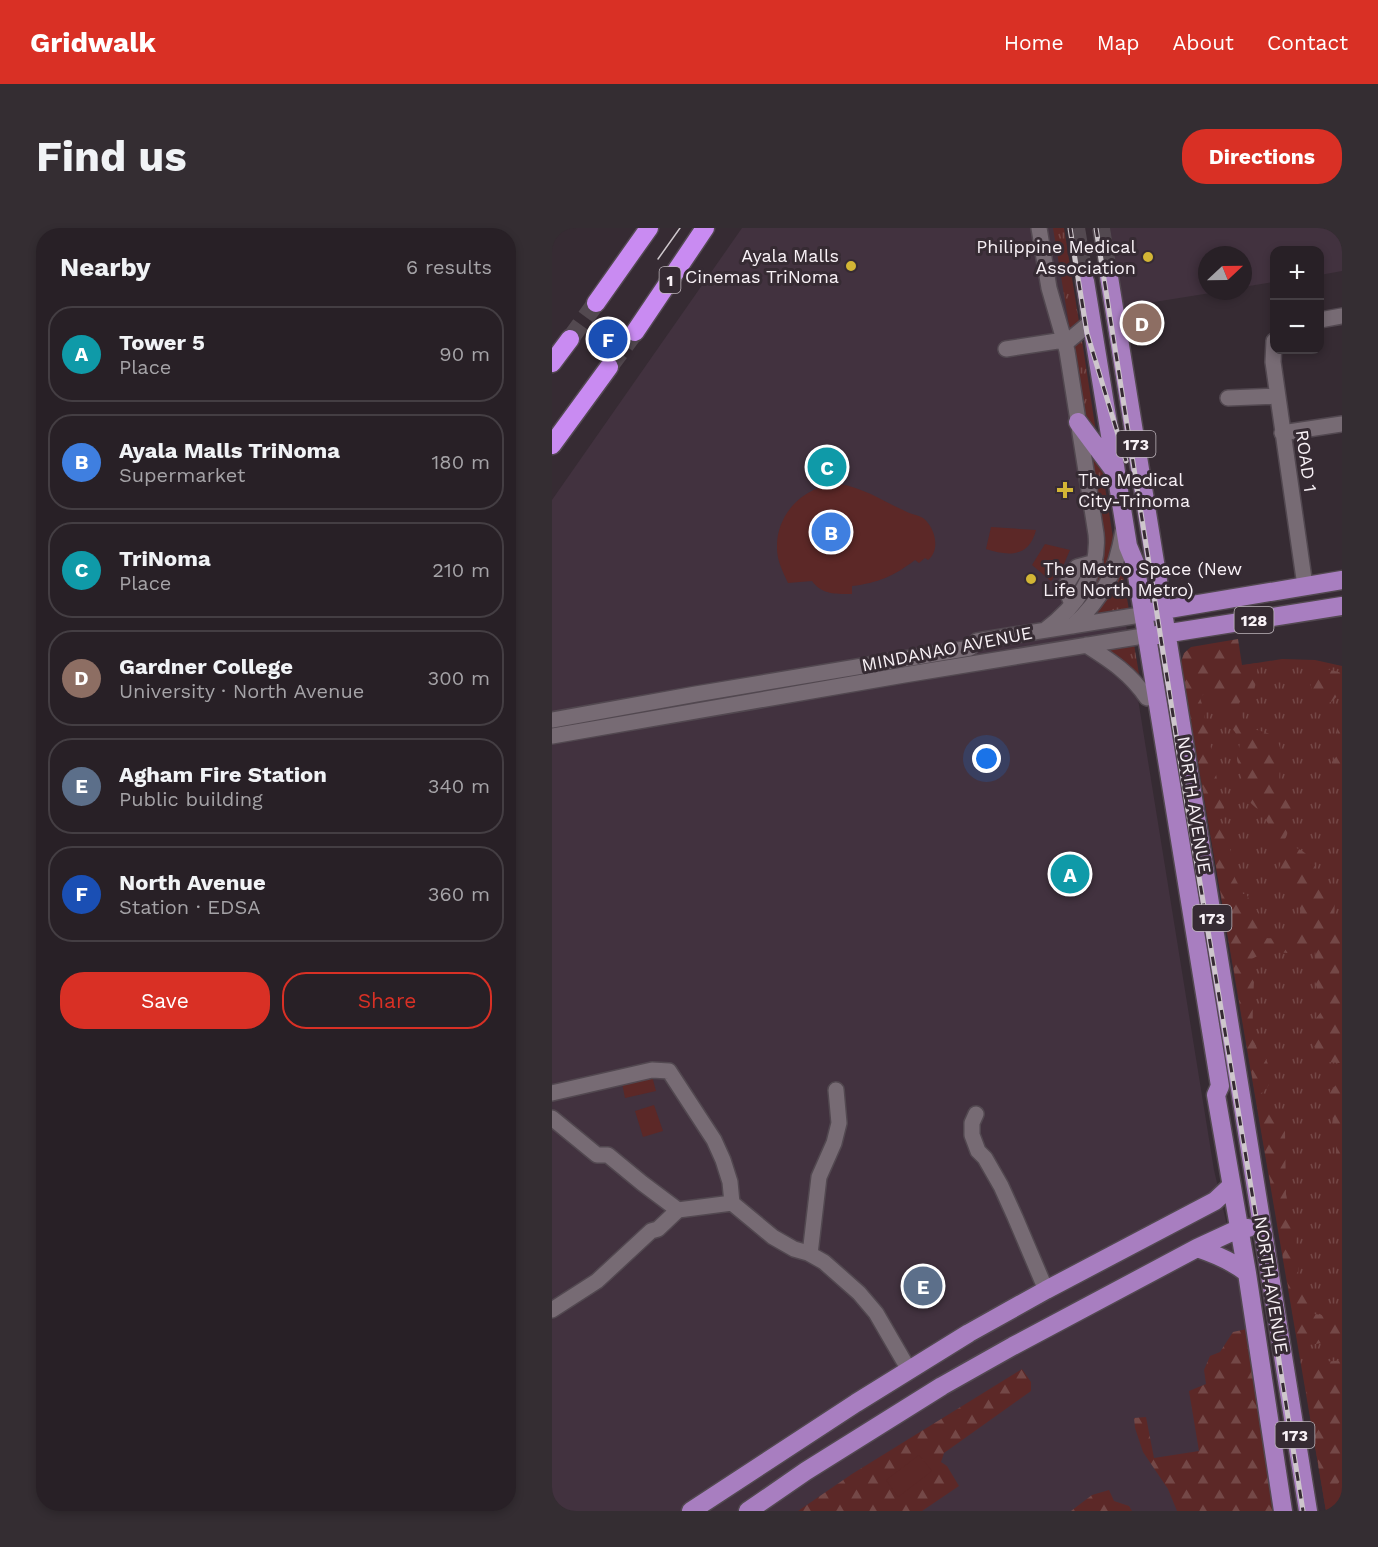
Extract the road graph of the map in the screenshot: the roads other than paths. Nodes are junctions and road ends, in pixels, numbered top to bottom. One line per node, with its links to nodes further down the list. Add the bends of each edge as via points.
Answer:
1 (649, 228): 6 (highway)
2 (705, 228): 10 (highway, 1)
3 (1039, 228): 12 (street, via 1049,288)
4 (1109, 277): 28 (main road, NORTH AVENUE / 173)
5 (1085, 280): 9 (main road, NORTH AVENUE / 173)
6 (596, 303)
7 (1342, 316): 8 (street)
8 (1324, 319)
9 (1091, 322): 12 (street); 23 (main road, NORTH AVENUE / 173)
10 (635, 332)
11 (570, 339): 15 (highway)
12 (1065, 343): 13 (street); 19 (street)
13 (1006, 349)
14 (1274, 354): 17 (street, ROAD 1)
15 (552, 363)
16 (609, 367): 22 (highway)
17 (1277, 396): 18 (street); 21 (street, ROAD 1)
18 (1228, 398)
19 (1078, 422): 23 (main road); 32 (street, via 1096,534 1095,562 1088,582 1072,604)
20 (1342, 423): 21 (street)
21 (1282, 433): 26 (street, ROAD 1)
22 (552, 446)
23 (1115, 472): 24 (main road, NORTH AVENUE / 173)
24 (1125, 526): 29 (main road, NORTH AVENUE / 173, via 1135,562); 31 (street, via 1119,556 1107,585)
25 (1342, 580): 26 (main road, MINDANAO AVENUE / 128)
26 (1305, 586): 28 (main road, MINDANAO AVENUE / 128)
27 (1342, 606): 33 (main road, MINDANAO AVENUE / 128)
28 (1163, 611): 29 (main road, MINDANAO AVENUE / 128); 33 (main road, NORTH AVENUE / 173)
29 (1139, 615): 30 (street, MINDANAO AVENUE); 34 (main road, NORTH AVENUE / 173)
30 (1113, 619): 31 (street, MINDANAO AVENUE); 35 (street)
31 (1073, 626): 32 (street, MINDANAO AVENUE)
32 (1045, 630): 38 (street, MINDANAO AVENUE, via 976,641 970,648)
33 (1166, 634): 34 (main road, MINDANAO AVENUE / 128); 49 (main road, NORTH AVENUE / 173)
34 (1142, 637): 35 (street, MINDANAO AVENUE); 37 (main road, NORTH AVENUE / 173); 40 (main road, NORTH AVENUE / 173)
35 (1116, 640): 36 (street, MINDANAO AVENUE)
36 (1086, 645): 37 (street, via 1117,665); 39 (street, MINDANAO AVENUE)
37 (1147, 698): 40 (main road, NORTH AVENUE / 173)
38 (552, 720)
39 (552, 736)
40 (1163, 766): 41 (main road, NORTH AVENUE / 173)
41 (1186, 921): 42 (main road); 42 (main road, NORTH AVENUE / 173); 45 (main road, NORTH AVENUE / 173, via 1210,1088)
42 (1198, 952): 45 (main road, NORTH AVENUE / 173, via 1220,1086)
43 (836, 1090): 57 (street, via 839,1123 819,1177)
44 (555, 1091): 47 (street); 50 (street, via 652,1070 669,1071 714,1140 730,1182)
45 (1216, 1095): 48 (main road, NORTH AVENUE / 173)
46 (976, 1114): 59 (street, via 972,1135 978,1151 1001,1186)
47 (554, 1120): 52 (street, via 597,1155 608,1155)
48 (1231, 1186): 51 (main road, NORTH AVENUE / 173); 53 (main road, via 1215,1201)
49 (1258, 1202): 51 (main road); 54 (main road, NORTH AVENUE / 173)
50 (732, 1203): 52 (street); 57 (street, via 773,1237)
51 (1234, 1205): 53 (main road); 55 (main road, NORTH AVENUE / 173)
52 (678, 1210): 60 (street, via 597,1281)
53 (1187, 1216): 59 (main road)
54 (1262, 1227): 55 (main road); 67 (main road, NORTH AVENUE / 173)
55 (1238, 1229): 56 (main road); 58 (main road, NORTH AVENUE / 173)
56 (1197, 1248): 58 (main road, via 1226,1259); 62 (main road)
57 (810, 1254): 63 (street, via 860,1293)
58 (1247, 1273): 66 (main road, NORTH AVENUE / 173)
59 (1046, 1290): 61 (main road)
60 (552, 1310)
61 (974, 1332): 62 (main road); 63 (main road)
62 (990, 1360): 65 (main road, via 942,1386)
63 (909, 1371): 64 (main road)
64 (691, 1511)
65 (748, 1511)
66 (1283, 1511)
67 (1308, 1511)

